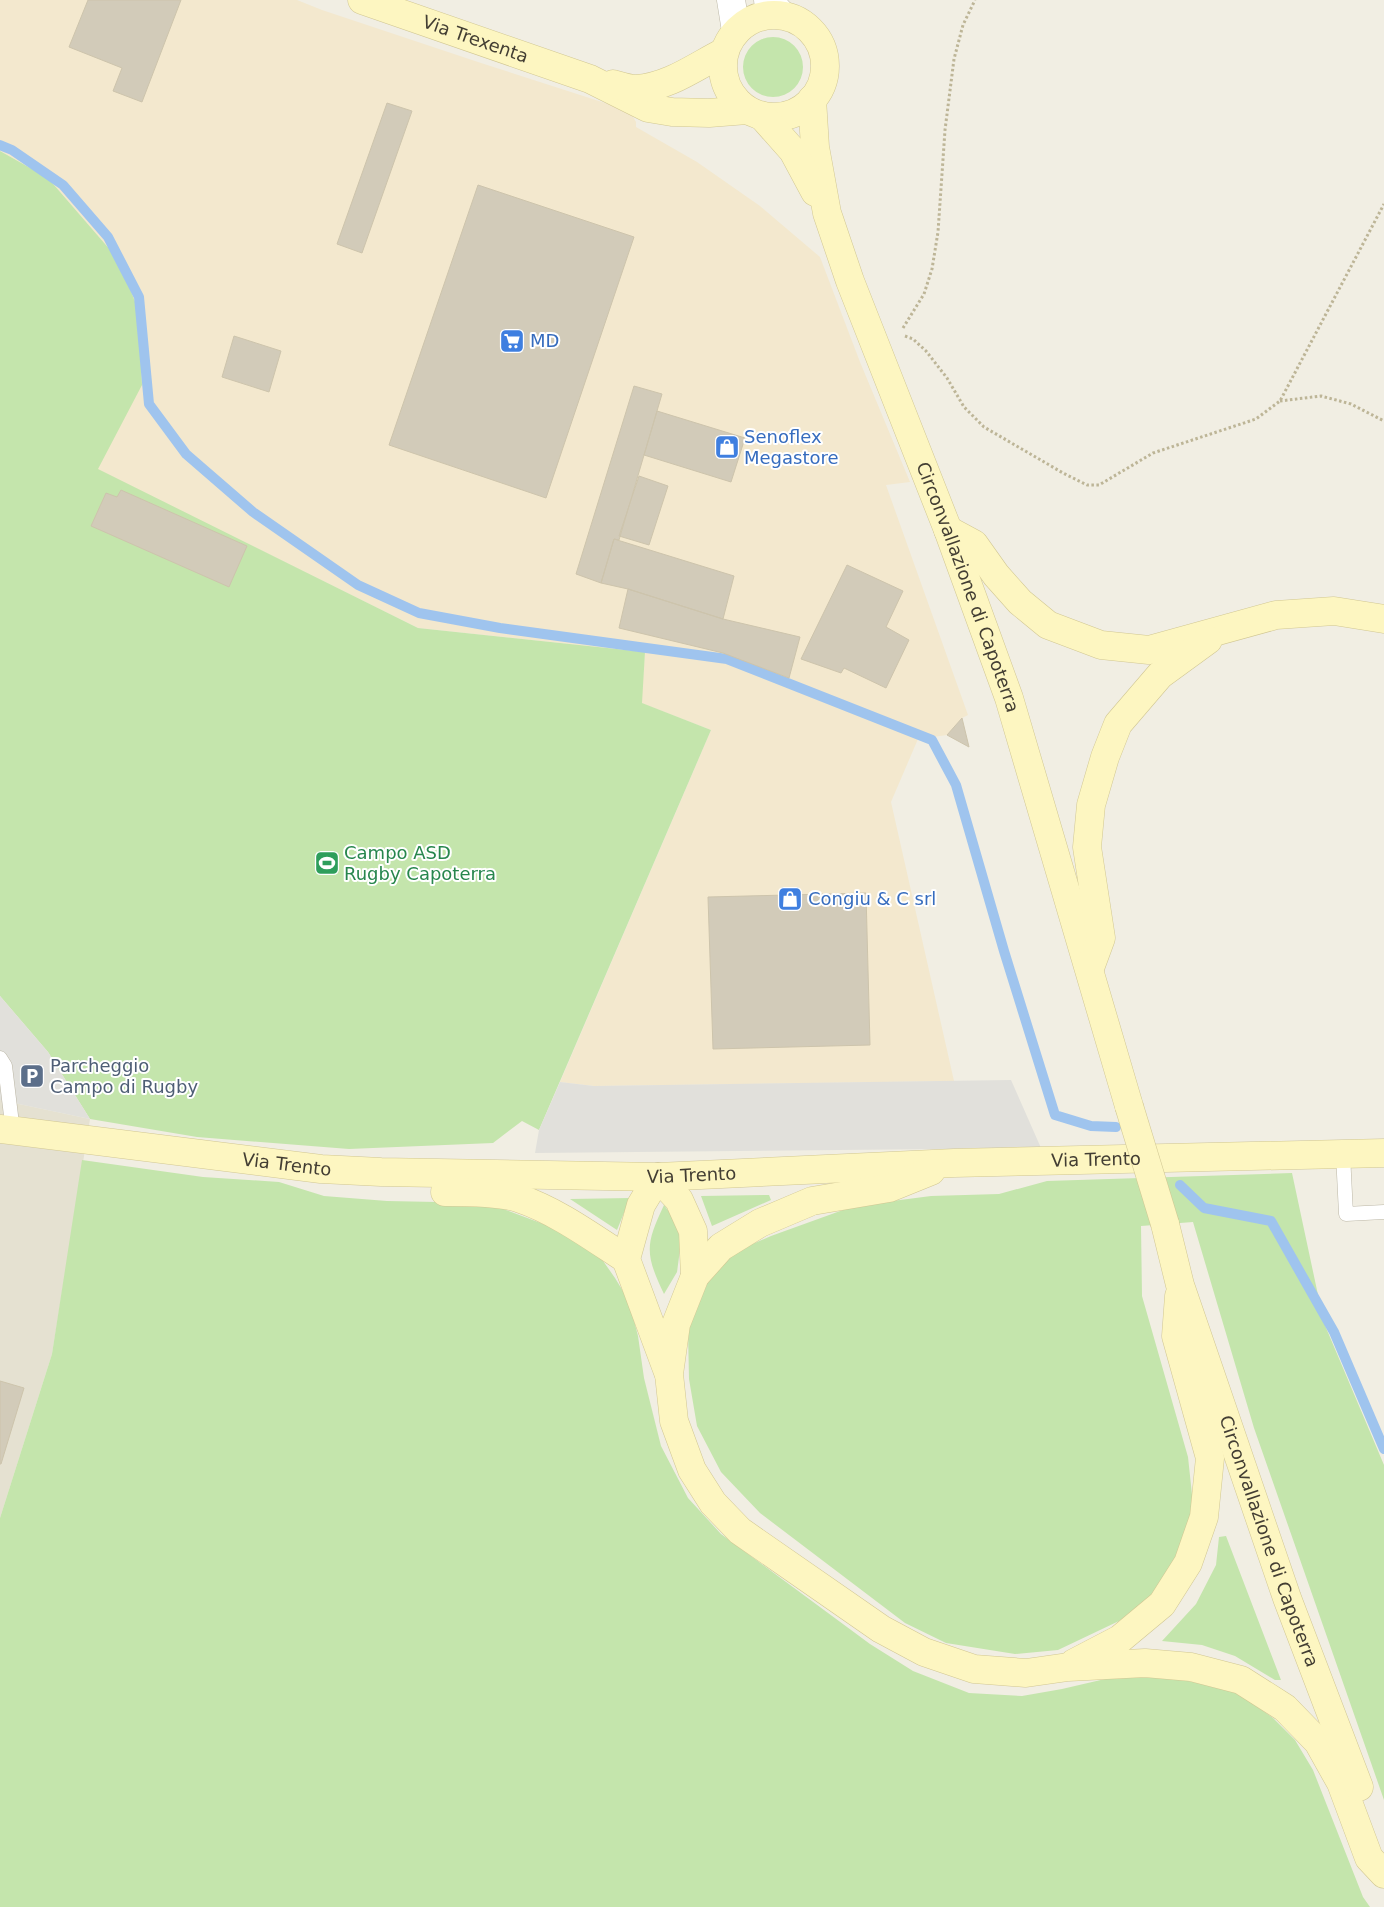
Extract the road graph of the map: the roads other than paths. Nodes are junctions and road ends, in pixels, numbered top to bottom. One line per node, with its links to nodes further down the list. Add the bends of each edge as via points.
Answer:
1 (362, 0): 5 (street, Via Trexenta)
2 (731, 0): 4 (street)
3 (775, 8): 4 (street, via 744,23); 6 (street, via 810,29 820,43 825,59 824,75 819,91)
4 (730, 41): 5 (street, via 678,78 653,87 634,89); 7 (street, via 722,69 725,85 734,99)
5 (590, 79): 7 (street, via 657,110)
6 (812, 99): 7 (street, via 795,113 779,117); 8 (street, via 815,147)
7 (754, 113): 8 (street, via 793,151)
8 (827, 213): 9 (street, Circonvallazione di Capoterra, via 850,281)
9 (948, 530): 11 (street, via 974,544 1020,602 1048,625 1101,645 1149,650); 12 (street, Circonvallazione di Capoterra, via 1009,698)
10 (1384, 619): 11 (street, via 1334,611 1276,615)
11 (1220, 631): 12 (street, via 1160,675 1118,724 1105,756 1092,805 1087,847 1101,938)
12 (1090, 968): 23 (street, Circonvallazione di Capoterra, bridge)
13 (2, 1063): 14 (lane)
14 (7, 1130): 18 (street, Via Trento, via 321,1169)
15 (1384, 1153): 16 (street, Via Trento)
16 (1343, 1154): 17 (street, Via Trento); 20 (lane, via 1346,1214)
17 (954, 1163): 19 (street, Via Trento); 22 (street, via 889,1188 812,1201 760,1223 721,1247)
18 (381, 1172): 19 (street, Via Trento); 21 (street, via 410,1191 475,1192 517,1197 554,1214)
19 (658, 1177): 21 (street, via 641,1205); 22 (street, via 679,1200 693,1231)
20 (1384, 1212)
21 (626, 1259): 24 (street)
22 (695, 1276): 24 (street, via 676,1324)
23 (1180, 1285): 25 (street, via 1176,1336 1210,1458 1204,1517 1188,1563 1162,1604 1120,1639); 26 (street, Circonvallazione di Capoterra, via 1287,1598)
24 (669, 1374): 25 (street, via 674,1421 692,1470 713,1503 740,1531 881,1628 924,1652 974,1669 1026,1673)
25 (1068, 1667): 27 (street, via 1145,1663 1191,1667 1241,1680 1285,1708 1318,1742 1341,1783 1369,1858)
26 (1384, 1855)
27 (1384, 1874)

